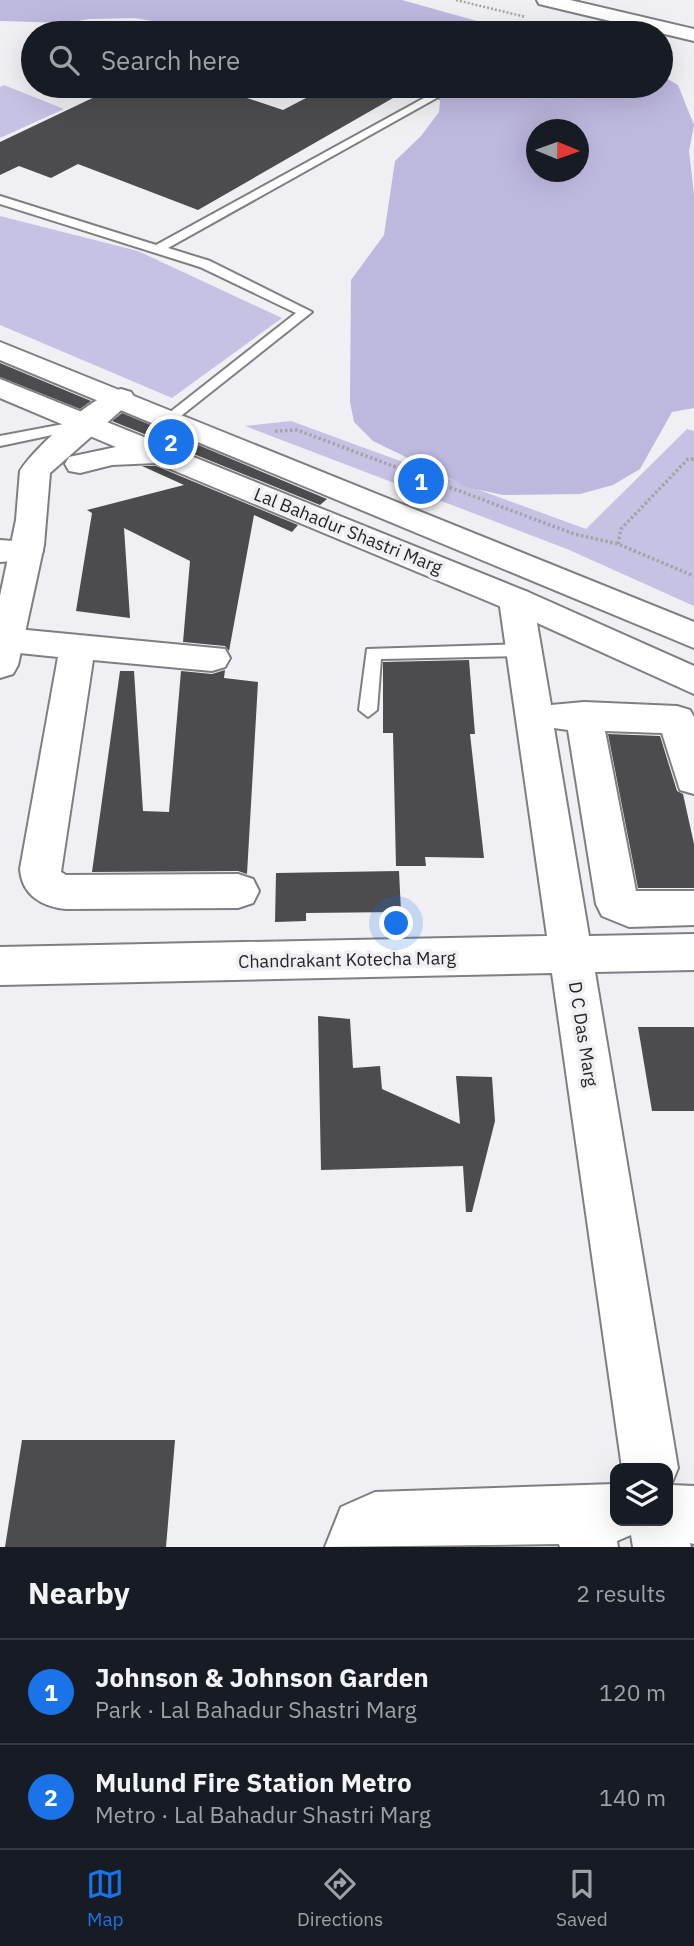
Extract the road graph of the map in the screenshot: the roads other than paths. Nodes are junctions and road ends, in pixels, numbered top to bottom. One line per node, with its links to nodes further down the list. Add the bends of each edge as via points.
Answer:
1 (546, 0): 2 (street)
2 (635, 21)
3 (673, 30): 4 (street)
4 (694, 35)
5 (431, 98): 7 (lane)
6 (0, 200): 7 (lane)
7 (157, 249): 10 (lane, via 205,264 305,312)
8 (0, 350): 10 (street, Lal Bahadur Shastri Marg)
9 (0, 388): 11 (street, Lal Bahadur Shastri Marg)
10 (143, 408): 11 (street); 19 (street, Lal Bahadur Shastri Marg)
11 (98, 429): 12 (lane); 13 (street, Lal Bahadur Shastri Marg); 14 (street); 15 (street, via 35,471)
12 (0, 441)
13 (168, 458): 14 (street, via 112,456); 17 (street, Lal Bahadur Shastri Marg)
14 (80, 464): 15 (street)
15 (35, 501): 16 (street)
16 (13, 551): 18 (street)
17 (516, 600): 21 (street, D C Das Marg); 23 (street, Lal Bahadur Shastri Marg)
18 (5, 632): 20 (street)
19 (694, 636)
20 (78, 646): 22 (street); 28 (street, via 41,880 66,892)
21 (524, 650): 24 (lane, via 373,653); 25 (street, D C Das Marg)
22 (212, 658)
23 (694, 681)
24 (368, 710)
25 (534, 716): 26 (street); 31 (street, D C Das Marg)
26 (584, 716): 27 (street, via 677,720); 29 (street, via 617,904 629,909)
27 (694, 779)
28 (238, 891)
29 (694, 908)
30 (694, 952): 31 (street, Chandrakant Kotecha Marg)
31 (571, 956): 32 (street, Chandrakant Kotecha Marg); 33 (street, D C Das Marg)
32 (0, 966)
33 (649, 1463)
34 (673, 1513): 35 (street)
35 (694, 1515)
36 (596, 1525): 38 (street, via 375,1521 361,1527)
37 (659, 1526): 39 (street)
38 (354, 1547)
39 (662, 1547)

